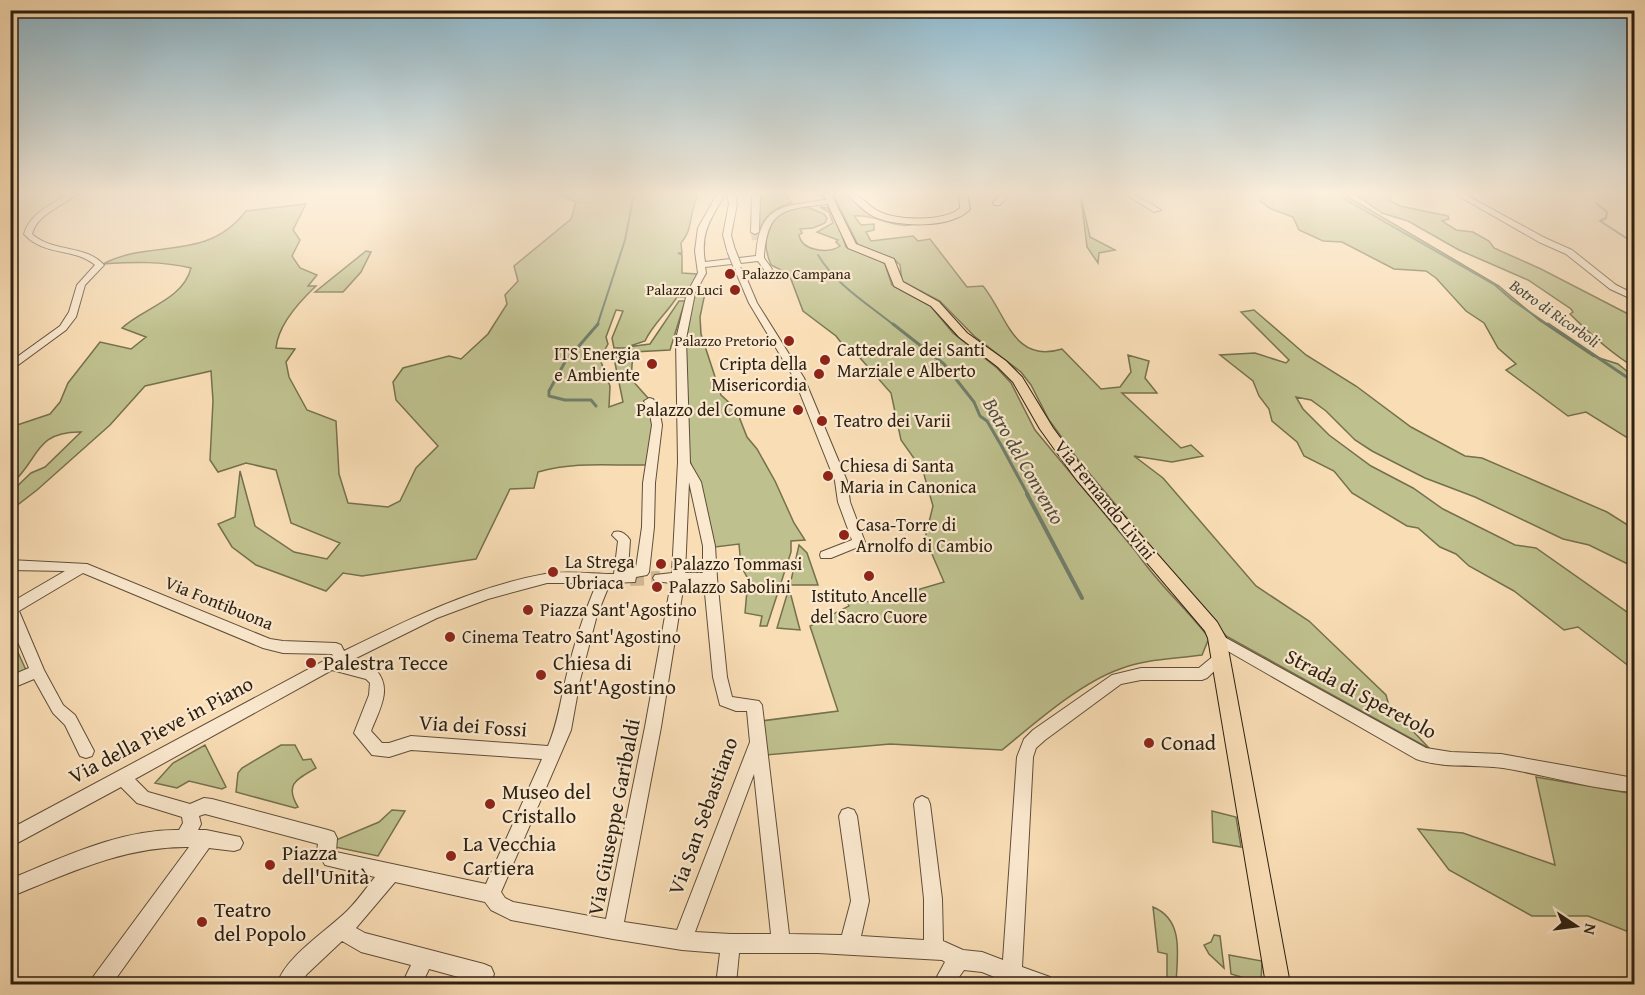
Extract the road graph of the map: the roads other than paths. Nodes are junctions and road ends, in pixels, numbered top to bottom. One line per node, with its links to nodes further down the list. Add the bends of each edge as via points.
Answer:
1 (36, 240): 12 (street, via 46,248 88,256 100,265 80,286 68,322)
2 (700, 240): 9 (street)
3 (729, 240): 16 (street, bridge, via 753,303 799,378 841,481 844,501 858,535 859,542)
4 (756, 240): 8 (street)
5 (762, 240): 8 (street)
6 (849, 240): 24 (main road, Via Fernando Livini, via 852,246 891,261 898,284 935,304 963,335 1016,377 1072,465 1203,617)
7 (1543, 240): 11 (street, via 1569,252 1613,286)
8 (759, 254): 9 (street); 10 (street)
9 (702, 265): 14 (street, Via Giuseppe Garibaldi, via 689,300 679,350)
10 (768, 269)
11 (1635, 297)
12 (10, 368)
13 (649, 401): 19 (street, via 657,425 642,572)
14 (684, 462): 21 (street, Via Giuseppe Garibaldi); 22 (street, via 695,482 702,510)
15 (618, 536): 19 (street, via 625,546)
16 (826, 555)
17 (10, 565): 18 (street)
18 (82, 567): 23 (street); 25 (street, Via Fontibuona, via 263,642)
19 (619, 577): 25 (street, Via della Pieve in Piano, via 547,578 485,595); 31 (street, via 590,615)
20 (660, 578): 21 (street)
21 (678, 578): 22 (street); 45 (street, Via Giuseppe Garibaldi)
22 (710, 578): 29 (street, Via San Sebastiano, via 724,701 754,705)
23 (11, 610): 27 (street)
24 (1216, 638): 26 (main road, Via Fernando Livini); 33 (street, Strada di Speretolo, via 1429,757 1499,761)
25 (337, 656): 31 (street, Via dei Fossi, via 338,667 375,676 379,689 362,733 373,748 389,750 411,743); 32 (street, Via della Pieve in Piano)
26 (1221, 658): 54 (street, via 1202,674 1125,676 1035,738 1026,753); 61 (main road, Via Fernando Livini)
27 (37, 671): 28 (street); 30 (street)
28 (10, 683)
29 (757, 742): 46 (street, Via San Sebastiano); 48 (street)
30 (86, 751)
31 (554, 753): 43 (street)
32 (126, 776): 35 (street, via 127,783 143,798); 39 (street, Via della Pieve in Piano)
33 (1635, 785)
34 (922, 804): 50 (street, via 933,899)
35 (190, 812): 37 (street, via 192,824); 41 (street, via 212,807 328,838 326,851 331,860)
36 (848, 816): 49 (street, via 860,899)
37 (185, 837): 38 (street); 42 (street, via 113,847)
38 (206, 838): 40 (street); 55 (street)
39 (10, 839)
40 (234, 843)
41 (391, 872): 43 (street); 44 (street)
42 (10, 888)
43 (491, 894): 45 (street, via 498,904 511,911)
44 (341, 930): 51 (street, via 361,942); 56 (street, via 313,953)
45 (613, 930): 46 (street)
46 (682, 940): 47 (street)
47 (731, 944): 48 (street); 58 (street)
48 (781, 944): 49 (street)
49 (849, 945): 50 (street)
50 (934, 950): 52 (street)
51 (424, 958): 53 (street); 57 (street)
52 (961, 960): 54 (street, via 976,961); 59 (street, via 954,964)
53 (484, 974)
54 (1012, 974): 60 (street)
55 (100, 984)
56 (287, 984)
57 (412, 984)
58 (726, 984)
59 (943, 984)
60 (1042, 984)
61 (1278, 984)

